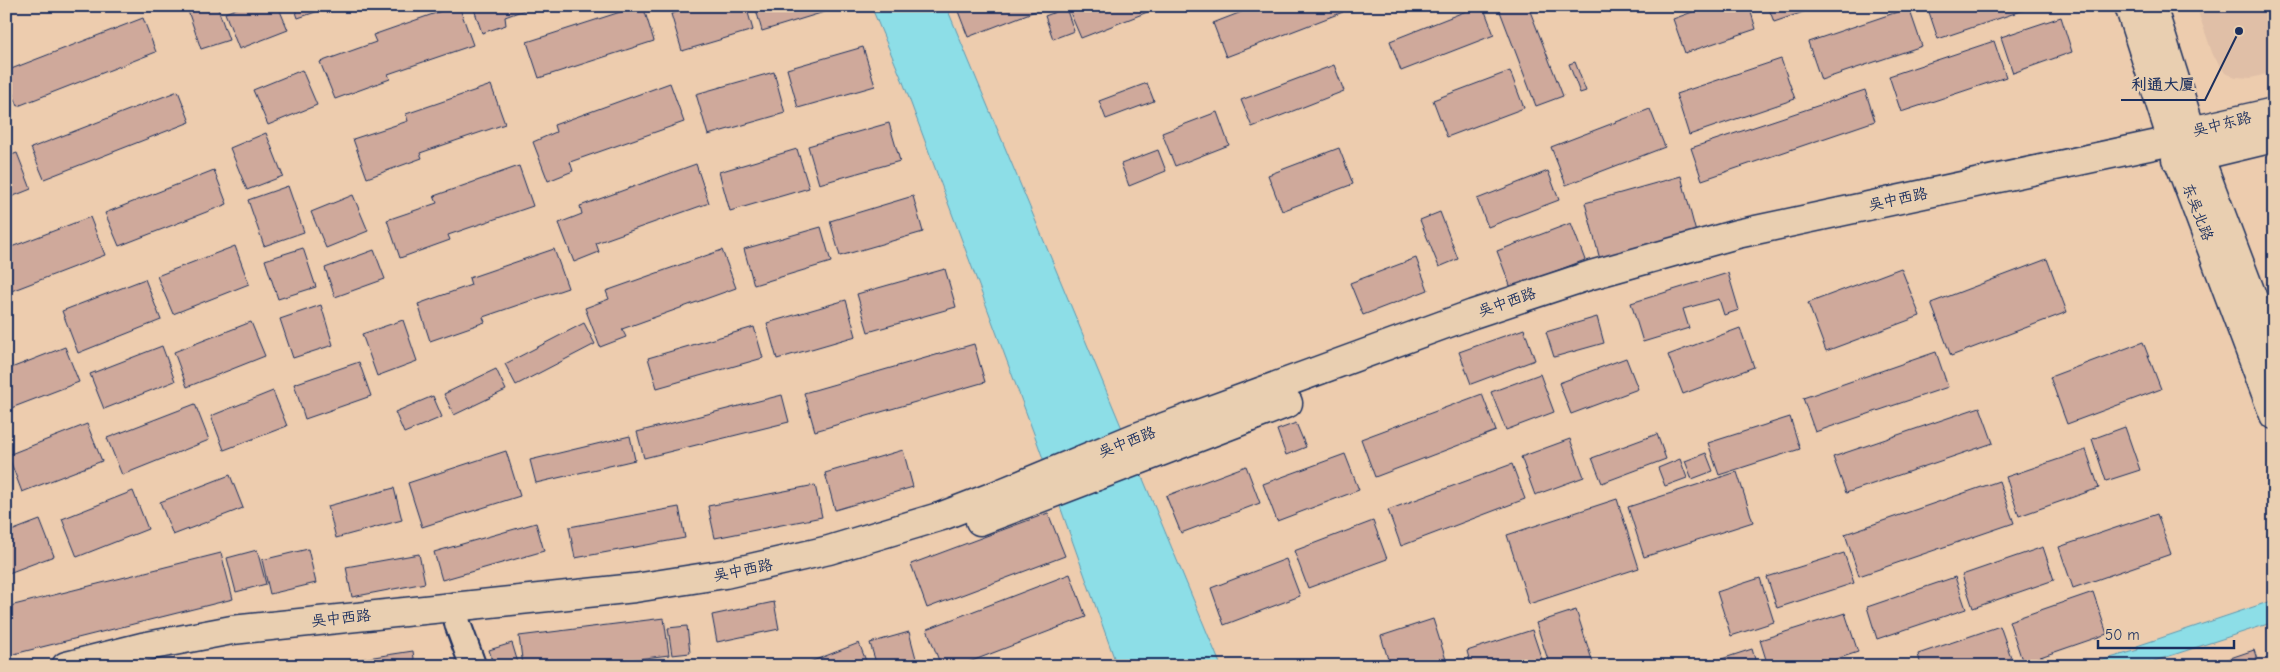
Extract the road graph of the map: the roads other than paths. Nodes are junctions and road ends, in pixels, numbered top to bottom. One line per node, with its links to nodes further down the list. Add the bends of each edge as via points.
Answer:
1 (2129, 6): 5 (main road, 东吴北路)
2 (2152, 6): 5 (main road, 东吴北路)
3 (2274, 112): 5 (main road, 吴中东路)
4 (2274, 138): 5 (main road, 吴中东路)
5 (2185, 147): 6 (main road, 东吴北路); 7 (main road, 东吴北路); 8 (main road, 吴中西路, via 1737,234 1651,256 1473,314 1037,489 994,496 868,540 692,580)
6 (2274, 354)
7 (2274, 415)
8 (456, 615): 9 (main road, 吴中西路, via 202,635); 10 (main road, 吴中西路); 11 (street)
9 (66, 666)
10 (144, 666)
11 (473, 666)

